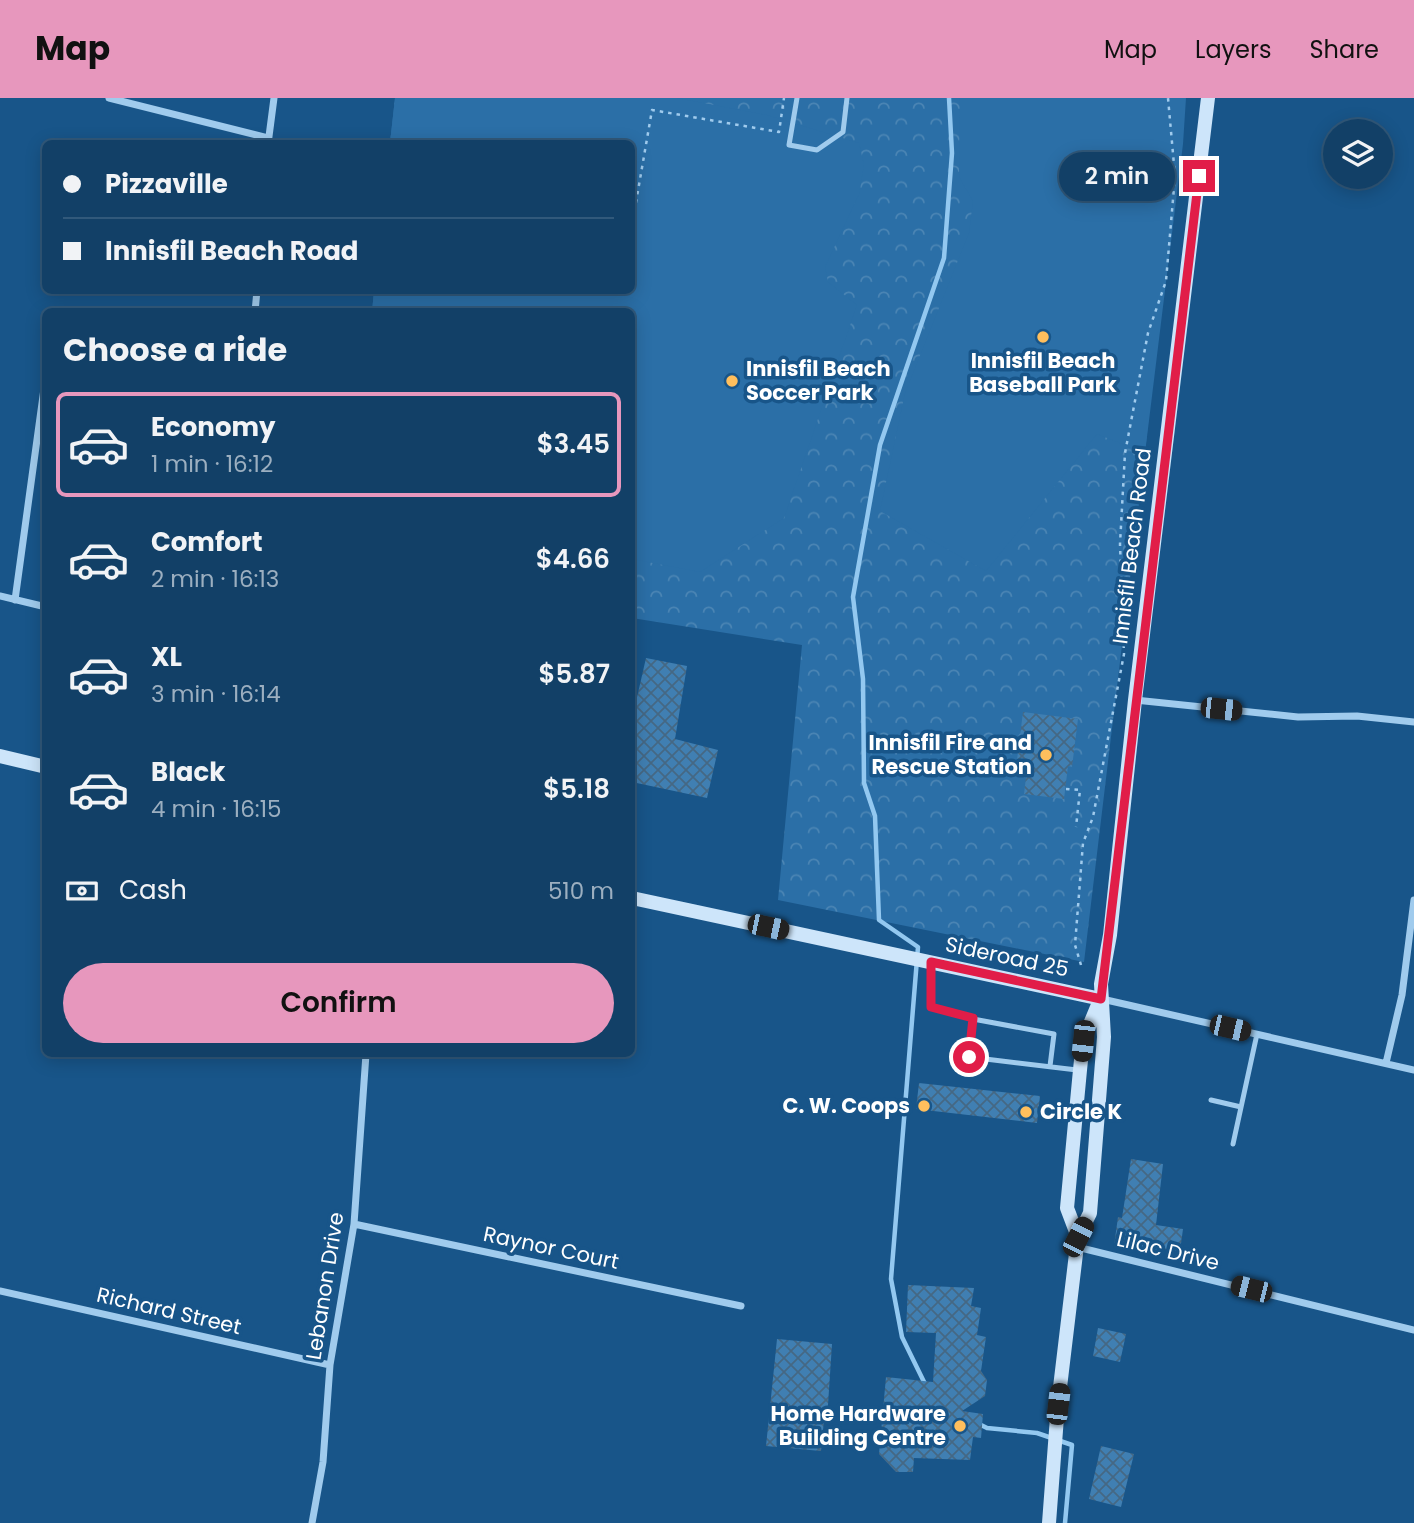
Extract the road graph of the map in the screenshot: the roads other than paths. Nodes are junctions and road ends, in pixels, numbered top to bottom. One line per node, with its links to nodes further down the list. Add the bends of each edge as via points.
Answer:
1 (109, 98): 6 (street)
2 (274, 98): 7 (street)
3 (797, 98): 4 (lane, via 789,145 817,150 843,132)
4 (847, 98)
5 (1208, 98): 12 (main road, Innisfil Beach Road)
6 (264, 140)
7 (268, 140)
8 (42, 403): 10 (street)
9 (0, 596): 10 (street)
10 (15, 600): 11 (street)
11 (42, 606)
12 (1135, 700): 13 (street, via 1298,717 1357,716); 19 (main road, Innisfil Beach Road)
13 (1414, 722)
14 (0, 756): 15 (main road)
15 (42, 766)
16 (635, 899): 18 (main road, Sideroad 25)
17 (1414, 900): 23 (street, via 1402,995)
18 (931, 962): 19 (main road, Sideroad 25); 20 (lane, via 931,1007)
19 (1101, 999): 21 (street, Sideroad 25); 25 (main road, Innisfil Beach Road, via 1083,1041); 31 (main road, Innisfil Beach Road, via 1104,1037 1090,1213)
20 (973, 1018): 24 (lane, via 1054,1034); 24 (lane, via 969,1057)
21 (1257, 1034): 23 (street, Sideroad 25); 28 (lane)
22 (366, 1057): 30 (street, Lebanon Drive)
23 (1386, 1063): 26 (street, Sideroad 25)
24 (1050, 1066): 25 (lane)
25 (1080, 1070): 31 (main road, Innisfil Beach Road, via 1067,1208)
26 (1414, 1070)
27 (1211, 1100): 28 (lane)
28 (1241, 1107): 29 (lane)
29 (1233, 1144)
30 (354, 1224): 33 (street, Raynor Court); 35 (street, Lebanon Drive)
31 (1078, 1242): 34 (street, Lilac Drive); 37 (main road, Innisfil Beach Road)
32 (0, 1291): 35 (street, Richard Street)
33 (741, 1306)
34 (1414, 1330)
35 (330, 1365): 36 (street, Lebanon Drive, via 323,1462)
36 (312, 1523)
37 (1049, 1523)

